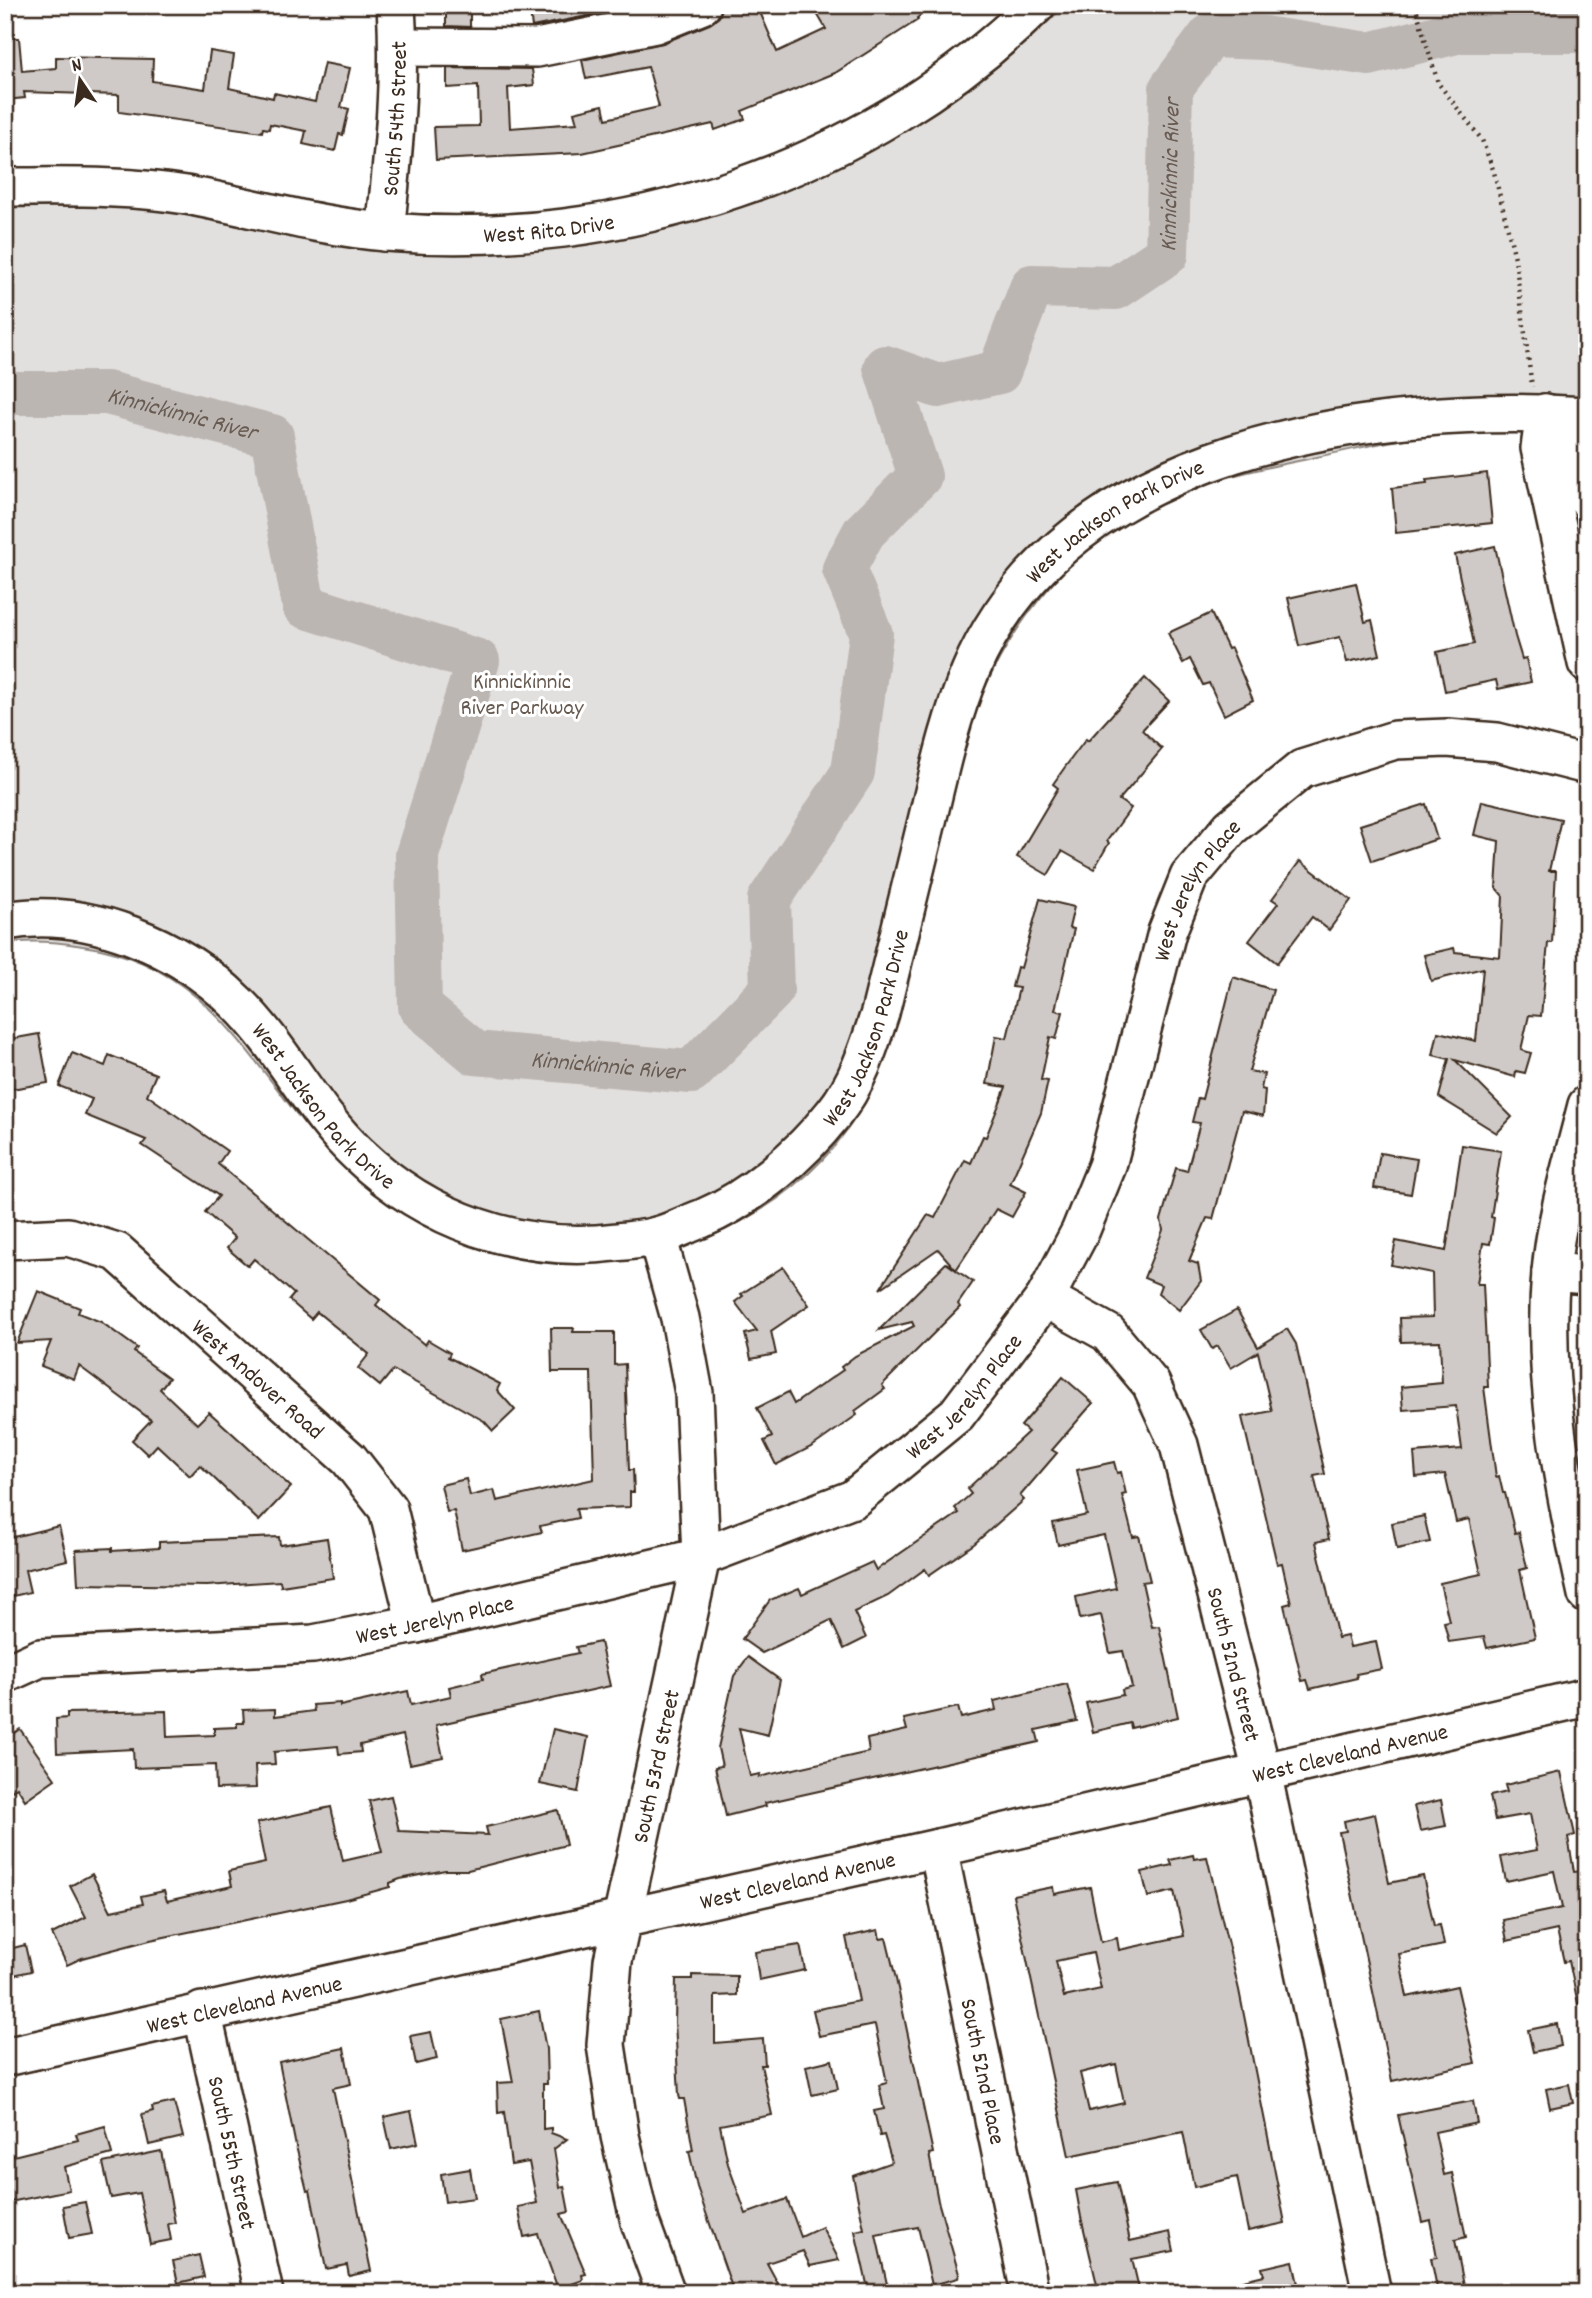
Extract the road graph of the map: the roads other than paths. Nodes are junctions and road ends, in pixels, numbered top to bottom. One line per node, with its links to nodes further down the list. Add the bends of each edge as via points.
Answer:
1 (396, 5): 4 (street, South 54th Street)
2 (702, 5): 4 (street, via 655,24 537,48)
3 (1036, 5): 6 (street, West Rita Drive, via 962,70 899,113 834,147 706,199 639,217 536,233)
4 (399, 47): 6 (street, South 54th Street, via 396,135)
5 (5, 187): 6 (street, West Rita Drive, via 87,186 184,194)
6 (385, 232)
7 (1545, 413): 8 (street, West Jackson Park Drive); 9 (street, via 1574,442); 10 (street, via 1540,448); 14 (street, West Jackson Park Drive, via 1450,414 1339,429 1228,455 1149,487 1083,527 1041,566 1002,615 971,670 949,728 880,1013 866,1057 835,1112 780,1169 717,1212)
8 (1587, 416)
9 (1587, 499)
10 (1587, 663)
11 (1587, 765): 18 (street, West Jerelyn Place, via 1497,742 1395,740 1302,769 1231,827 1189,877 1167,932 1107,1166 1080,1232)
12 (5, 921): 14 (street, West Jackson Park Drive, via 69,921 116,930 163,949 199,971 238,1004 357,1153 433,1210 526,1241 585,1245)
13 (1587, 1105): 16 (street, via 1561,1204)
14 (657, 1236): 19 (street, South 53rd Street, via 680,1318 694,1393)
15 (5, 1240): 21 (street, West Andover Road, via 68,1237 117,1252 349,1459 388,1509)
16 (1551, 1272): 17 (street); 20 (street, via 1554,1414)
17 (1587, 1275)
18 (1045, 1298): 19 (street, West Jerelyn Place, via 957,1414 853,1499); 24 (street, South 52nd Street, via 1108,1334 1151,1384 1180,1445)
19 (701, 1557): 21 (street, West Jerelyn Place); 26 (street, South 53rd Street)
20 (1587, 1594)
21 (416, 1624): 22 (street, West Jerelyn Place, via 313,1643 40,1658)
22 (5, 1674)
23 (1587, 1697): 24 (street, West Cleveland Avenue)
24 (1262, 1772): 25 (street, West Cleveland Avenue); 32 (street, South 52nd Street)
25 (938, 1848): 26 (street, West Cleveland Avenue); 31 (street, South 52nd Place)
26 (622, 1917): 27 (street, West Cleveland Avenue); 30 (street, South 53rd Street, via 606,2045 640,2222)
27 (202, 2011): 28 (street, West Cleveland Avenue); 29 (street, South 55th Street)
28 (5, 2057)
29 (264, 2293)
30 (666, 2293)
31 (1030, 2293)
32 (1372, 2293)

